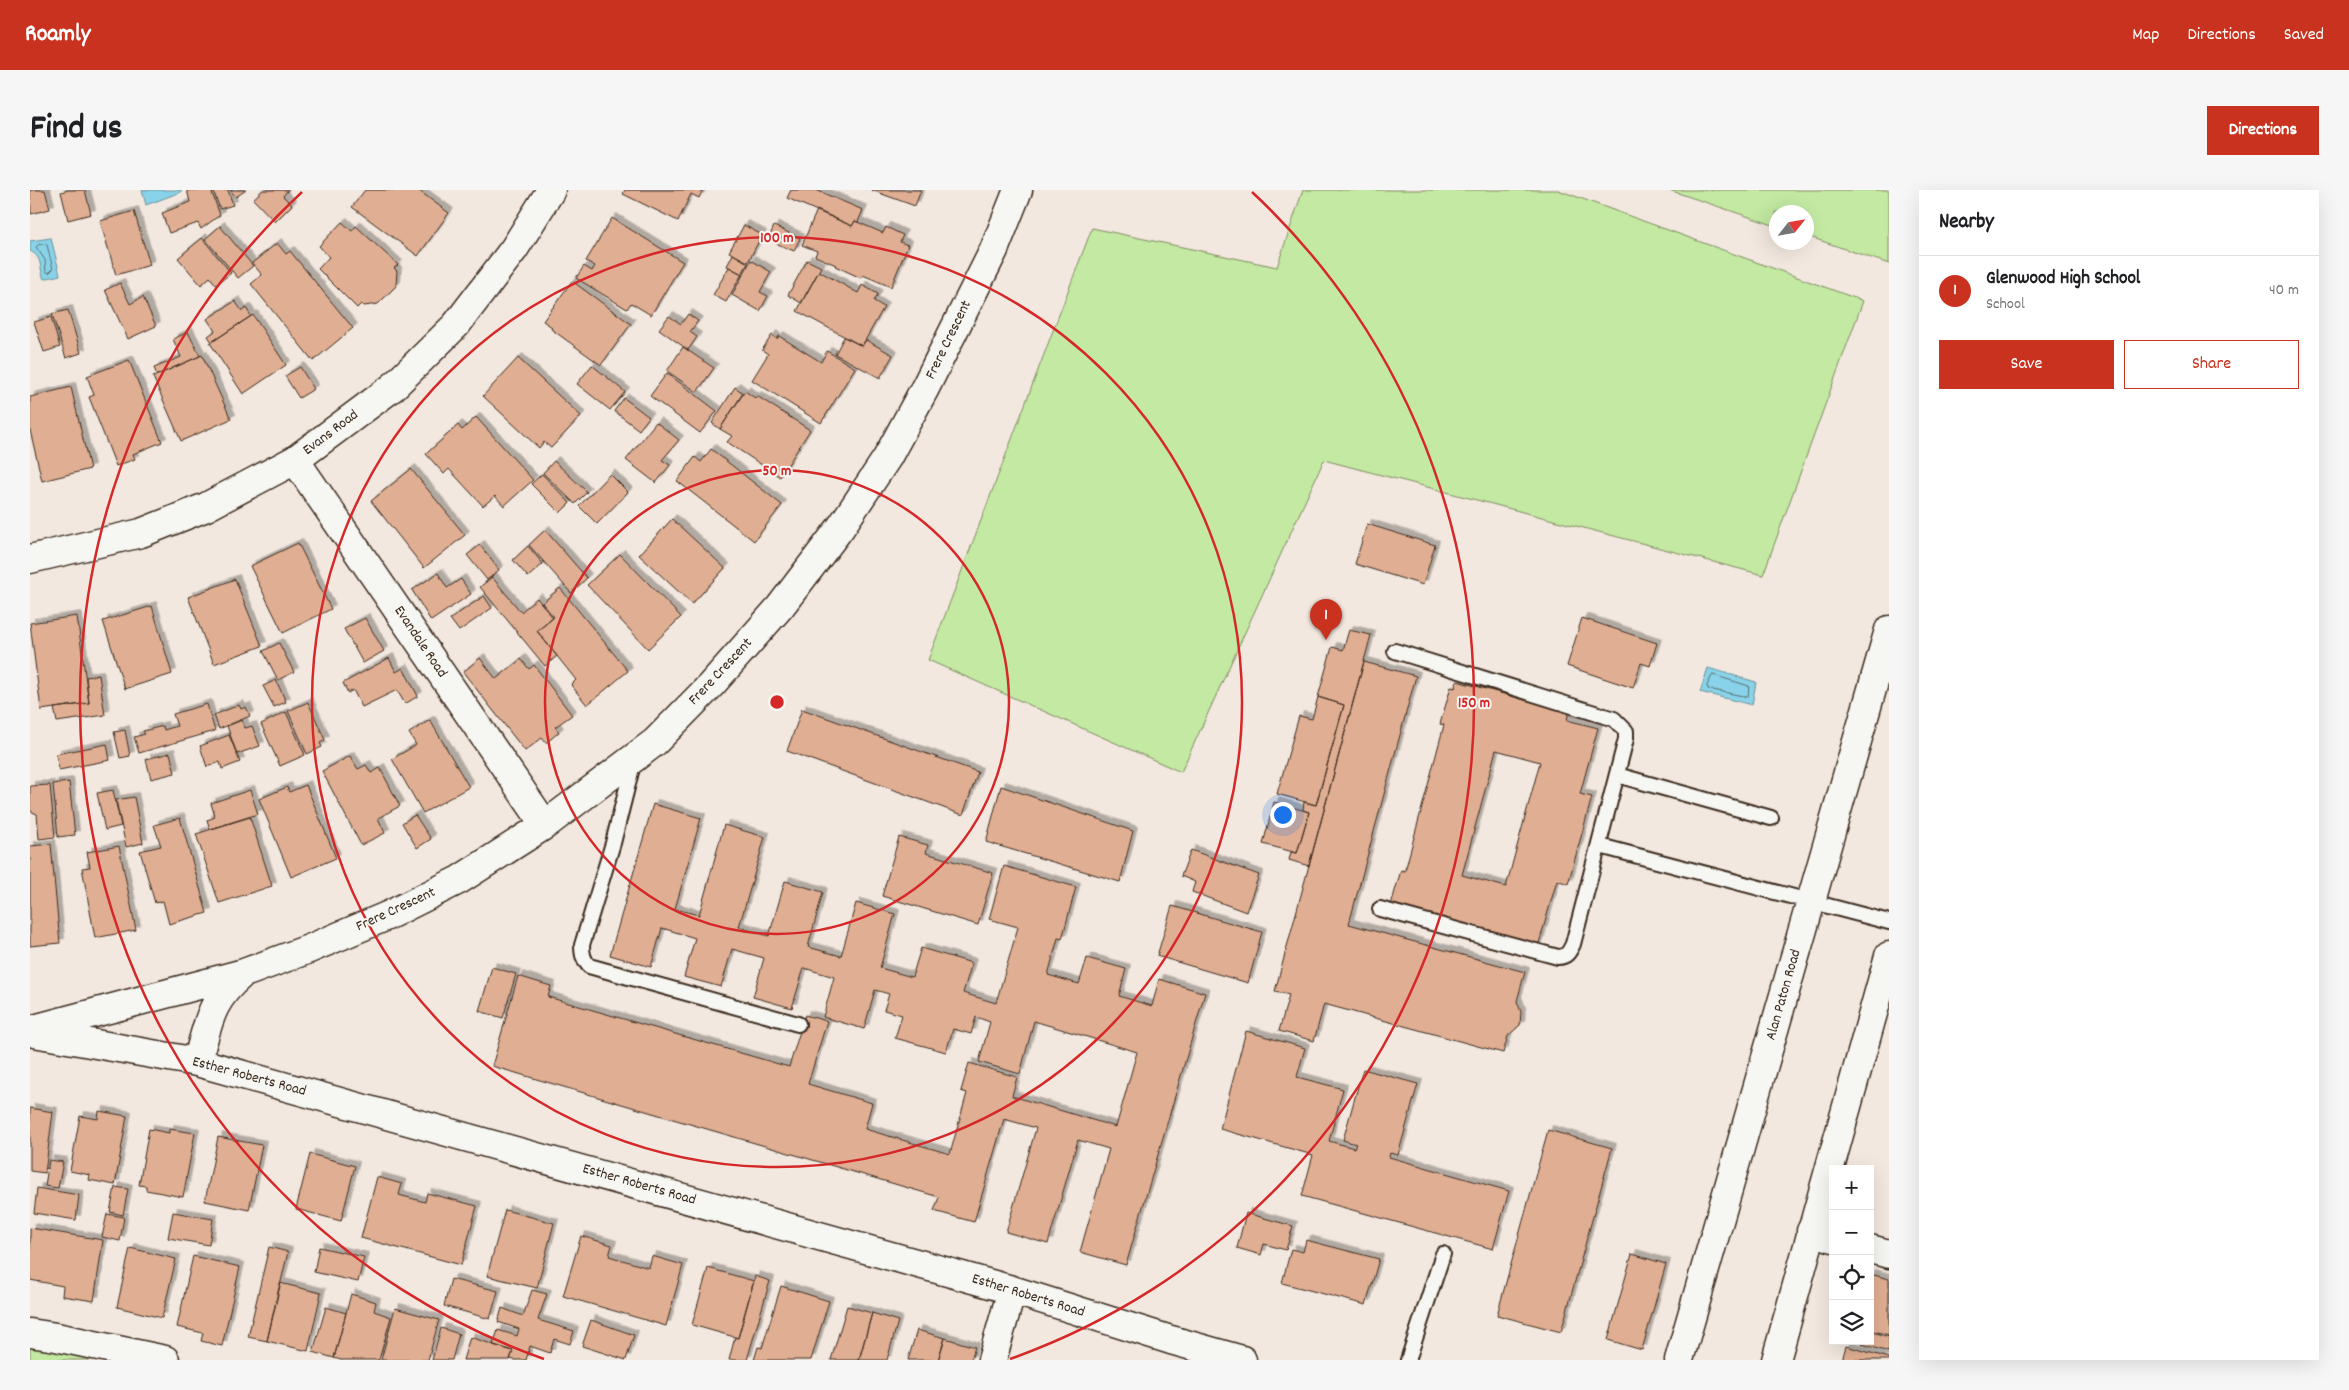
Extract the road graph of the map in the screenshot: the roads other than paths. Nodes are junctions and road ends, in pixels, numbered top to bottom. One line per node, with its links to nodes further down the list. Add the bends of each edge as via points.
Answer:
1 (550, 190): 3 (street, Evans Road, via 514,249 456,324 393,387)
2 (1018, 190): 7 (street, Frere Crescent, via 994,250 926,388 887,458 841,527 780,607 711,686 655,742)
3 (295, 460): 4 (street, Evans Road, via 206,507 141,533); 10 (street, Evandale Road)
4 (30, 559)
5 (1889, 630): 12 (street, Alan Paton Road)
6 (1394, 651): 8 (lane, via 1614,719 1626,731)
7 (635, 757): 10 (street, Frere Crescent); 17 (lane, via 582,945 585,962 589,966)
8 (1617, 775): 9 (lane); 11 (lane)
9 (1771, 818)
10 (545, 825): 16 (street, Frere Crescent, via 459,880 387,916)
11 (1600, 846): 12 (lane); 13 (lane, via 1573,944 1564,957)
12 (1811, 901): 14 (lane); 30 (street, Alan Paton Road)
13 (1380, 909)
14 (1889, 922)
15 (1889, 956): 20 (street)
16 (244, 973): 18 (street, Frere Crescent); 19 (street, Frere Crescent, via 217,1000)
17 (798, 1024)
18 (30, 1031): 19 (street, Esther Roberts Road)
19 (197, 1062): 24 (street, Esther Roberts Road)
20 (1822, 1235): 31 (street)
21 (1874, 1250): 23 (street)
22 (1443, 1254): 29 (lane)
23 (1889, 1254)
24 (1012, 1290): 27 (street); 28 (street, Esther Roberts Road)
25 (30, 1333): 26 (street)
26 (165, 1360)
27 (992, 1360)
28 (1242, 1360)
29 (1408, 1360)
30 (1679, 1360)
31 (1776, 1360)

